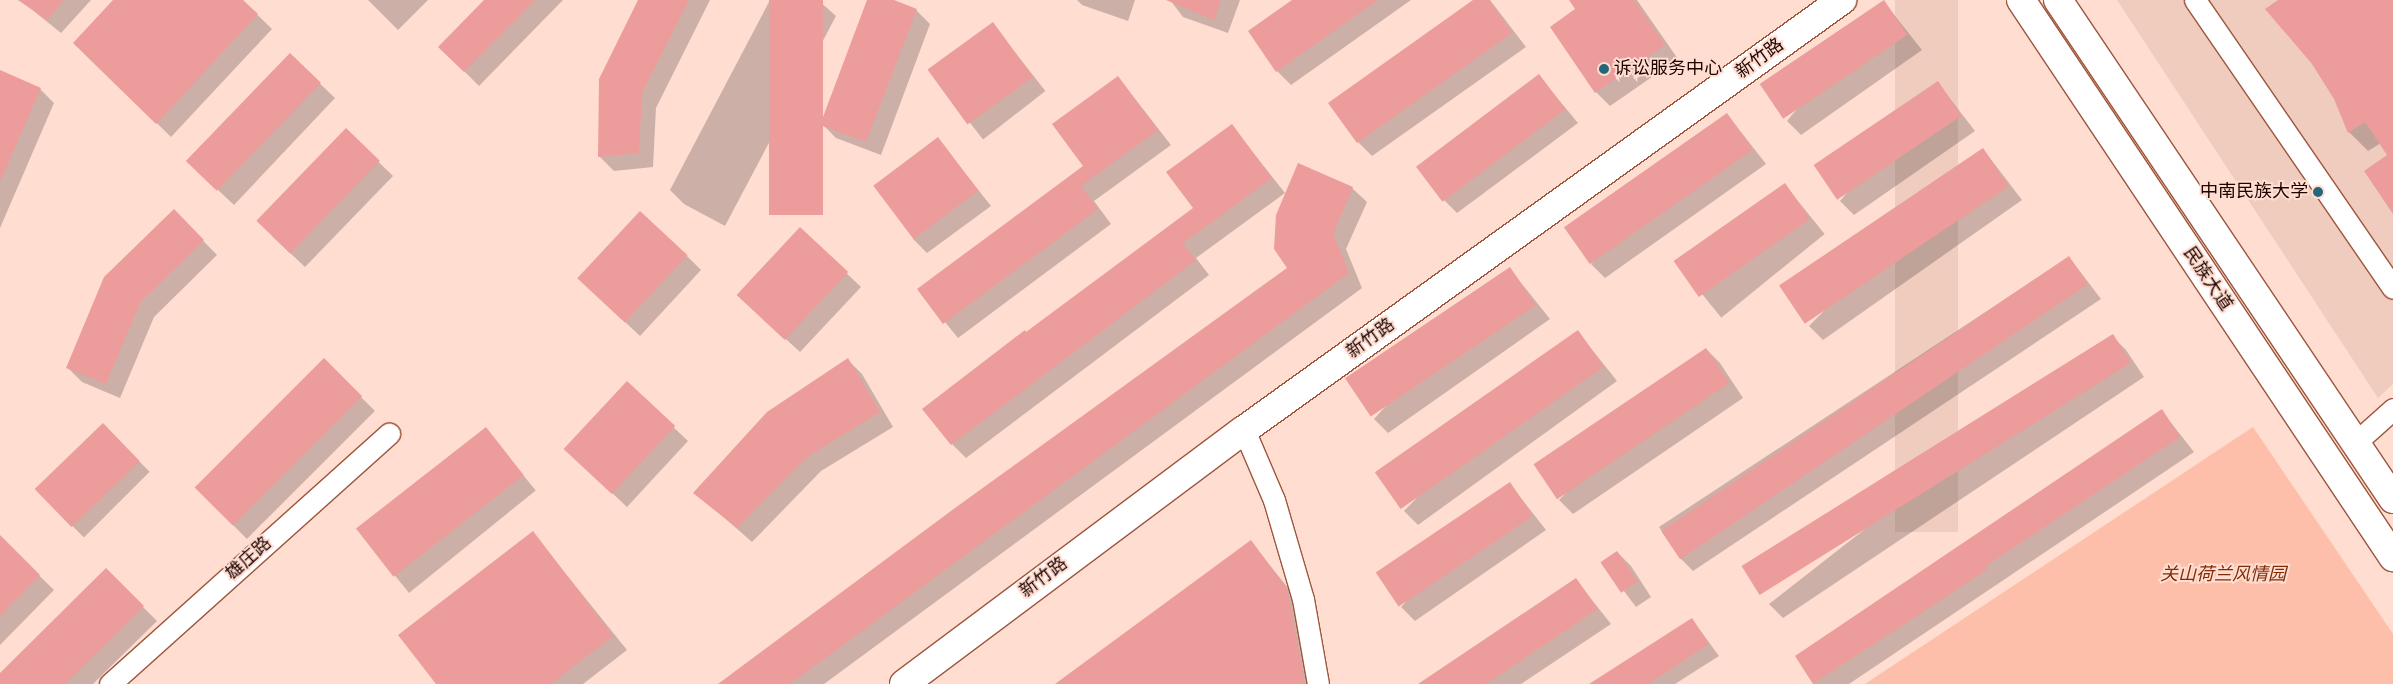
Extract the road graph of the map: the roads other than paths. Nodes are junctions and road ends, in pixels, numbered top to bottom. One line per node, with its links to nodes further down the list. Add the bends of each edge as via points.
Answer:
1 (1842, 0): 7 (main road, 新竹路)
2 (2021, 0): 11 (main road, 民族大道)
3 (2058, 0): 9 (main road, 民族大道)
4 (2196, 0): 5 (street)
5 (2393, 288)
6 (2393, 409): 9 (street)
7 (1244, 430): 13 (main road, 新竹路); 14 (street, via 1274,500 1303,599)
8 (389, 434): 12 (street, 雄庄路)
9 (2355, 443): 10 (main road, 民族大道)
10 (2393, 499)
11 (2393, 557)
12 (110, 684)
13 (904, 684)
14 (1318, 684)

